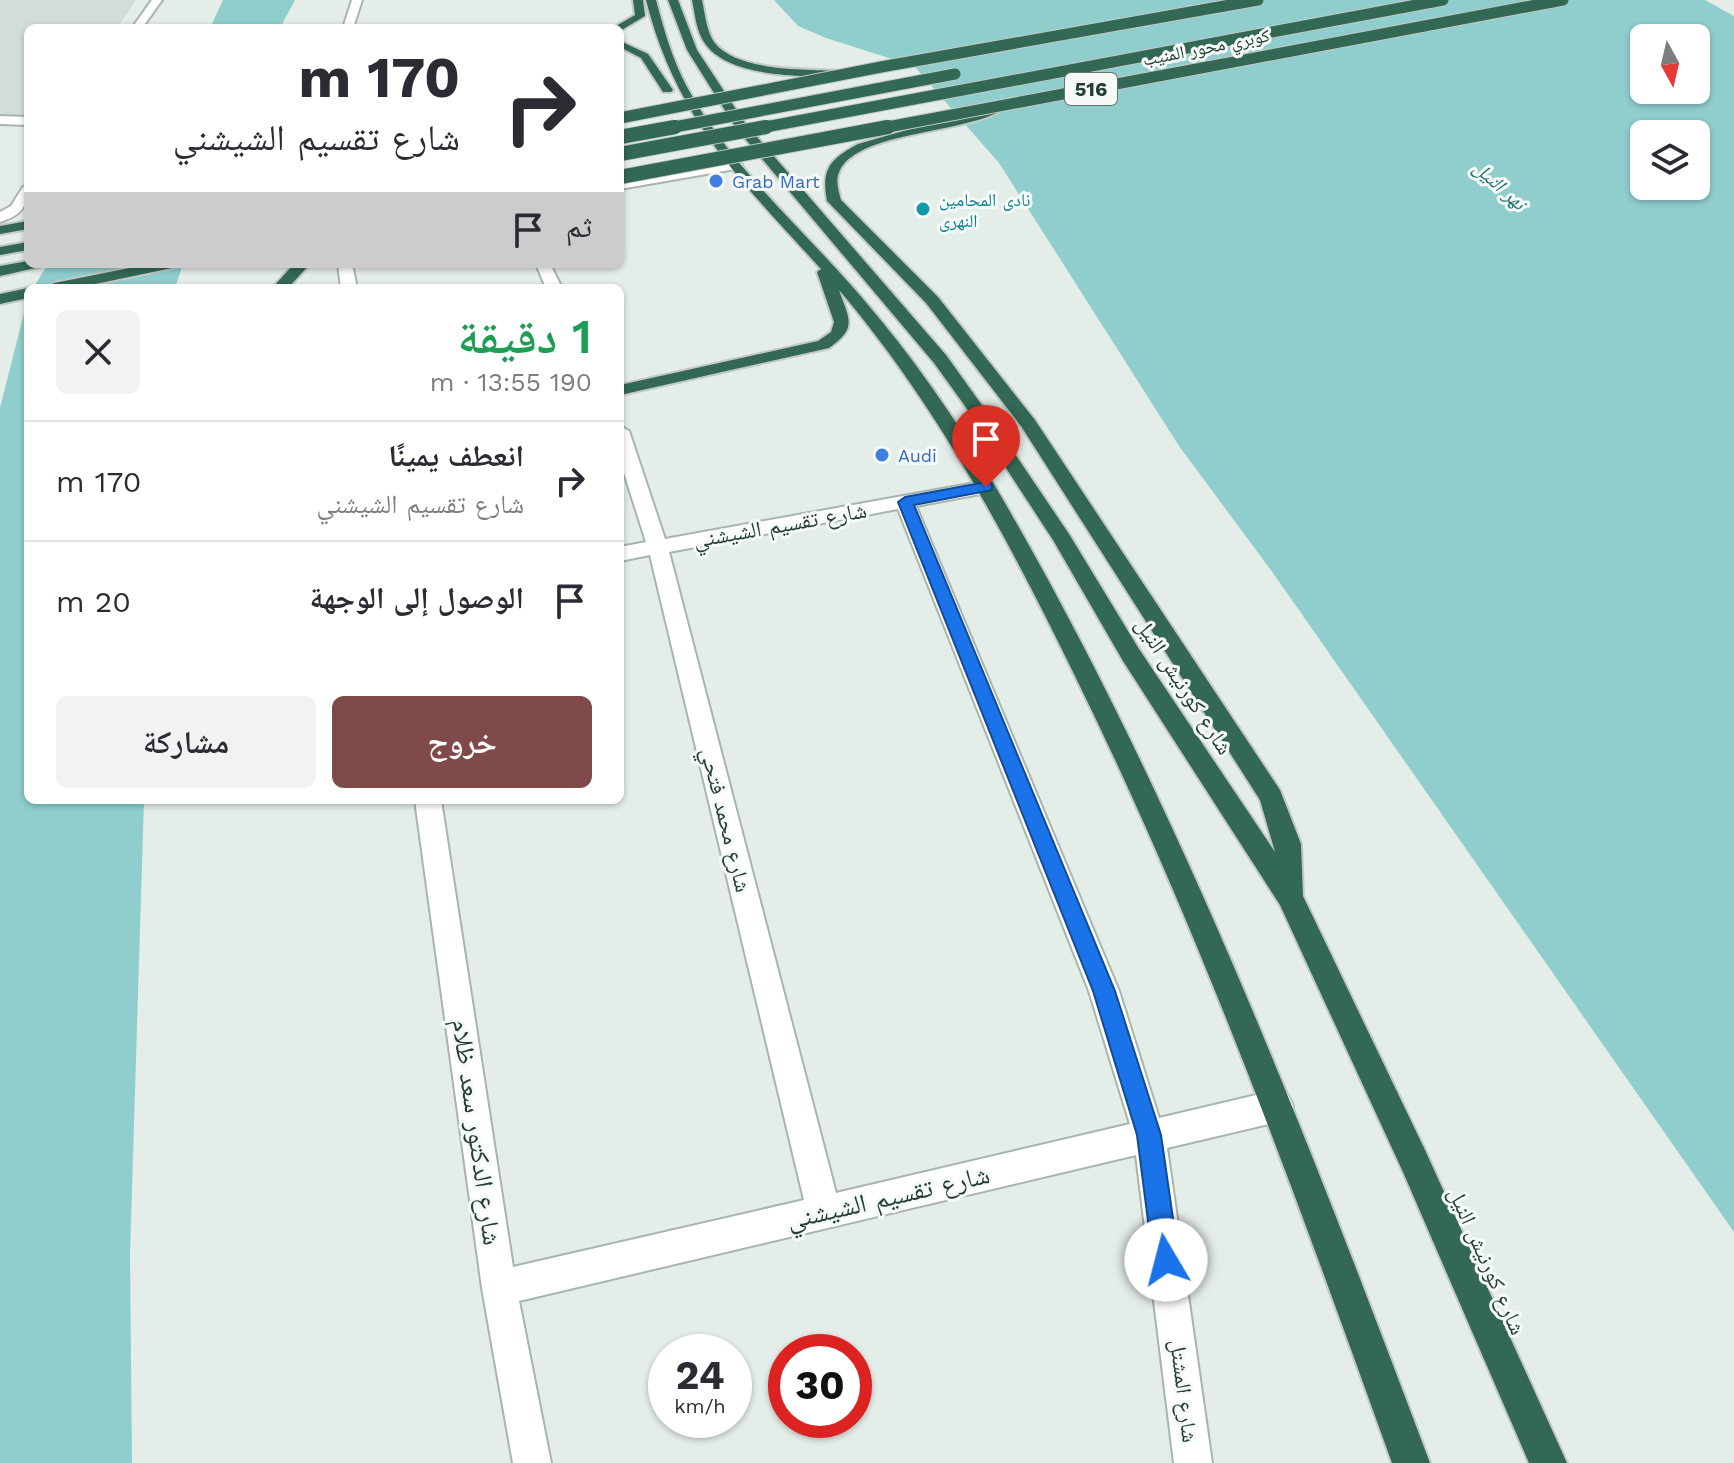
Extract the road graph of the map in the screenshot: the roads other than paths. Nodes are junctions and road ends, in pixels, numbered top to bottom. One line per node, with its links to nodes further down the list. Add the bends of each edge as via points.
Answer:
1 (157, 0): 10 (street)
2 (357, 0): 11 (street)
3 (638, 0): 12 (highway, via 640,16)
4 (651, 0): 16 (highway, via 667,62)
5 (673, 0): 48 (highway, شارع كورنيش النيل, via 692,50 740,125 940,359 978,412)
6 (697, 0): 15 (highway, bridge, via 708,41 727,57 768,68)
7 (1258, 0): 15 (highway, كوبري محور المنيب, bridge)
8 (1443, 0): 22 (highway, كوبري محور المنيب / 516, bridge)
9 (1563, 0): 17 (highway, كوبري محور المنيب / 516, bridge)
10 (140, 24)
11 (349, 24)
12 (624, 26)
13 (624, 45): 16 (highway, via 646,54 660,83)
14 (964, 73): 21 (highway, bridge)
15 (845, 74): 18 (highway, كوبري محور المنيب, bridge)
16 (690, 104): 23 (highway)
17 (1001, 107): 24 (highway, كوبري محور المنيب / 516, bridge); 48 (highway, bridge, via 860,147 836,166 829,189 834,201 951,321 1029,424 1271,797 1288,844)
18 (624, 117)
19 (0, 120): 20 (street)
20 (24, 121)
21 (624, 136)
22 (624, 153)
23 (736, 165): 25 (street); 32 (highway)
24 (624, 176)
25 (624, 184)
26 (24, 196): 27 (street, via 16,209)
27 (0, 218)
28 (24, 226): 29 (highway)
29 (0, 230)
30 (24, 247): 31 (highway)
31 (0, 251)
32 (820, 259): 41 (highway, via 842,322 839,334 823,345); 43 (highway, via 926,393)
33 (24, 266): 36 (highway)
34 (152, 268): 37 (highway)
35 (298, 268): 38 (highway)
36 (0, 271)
37 (74, 284)
38 (283, 284)
39 (24, 294): 40 (highway)
40 (0, 299)
41 (624, 389)
42 (624, 443): 45 (street, شارع محمد فتحي)
43 (986, 487): 44 (street, شارع تقسيم الشيشني); 49 (highway, via 1066,632 1134,774)
44 (905, 502): 45 (street, شارع تقسيم الشيشني); 50 (street, شارع المشتل, via 1104,991)
45 (658, 547): 46 (street, شارع تقسيم الشيشني); 51 (street, شارع محمد فتحي)
46 (624, 553)
47 (429, 804): 52 (street, شارع الدكتور سعد ظلام)
48 (1290, 897): 56 (highway, شارع كورنيش النيل)
49 (1277, 1106): 50 (street, شارع تقسيم الشيشني); 55 (highway)
50 (1149, 1135): 51 (street, شارع تقسيم الشيشني); 54 (street, شارع المشتل)
51 (824, 1212): 52 (street, شارع تقسيم الشيشني)
52 (499, 1288): 53 (street, شارع الدكتور سعد ظلام)
53 (532, 1463)
54 (1193, 1463)
55 (1411, 1463)
56 (1548, 1463)

